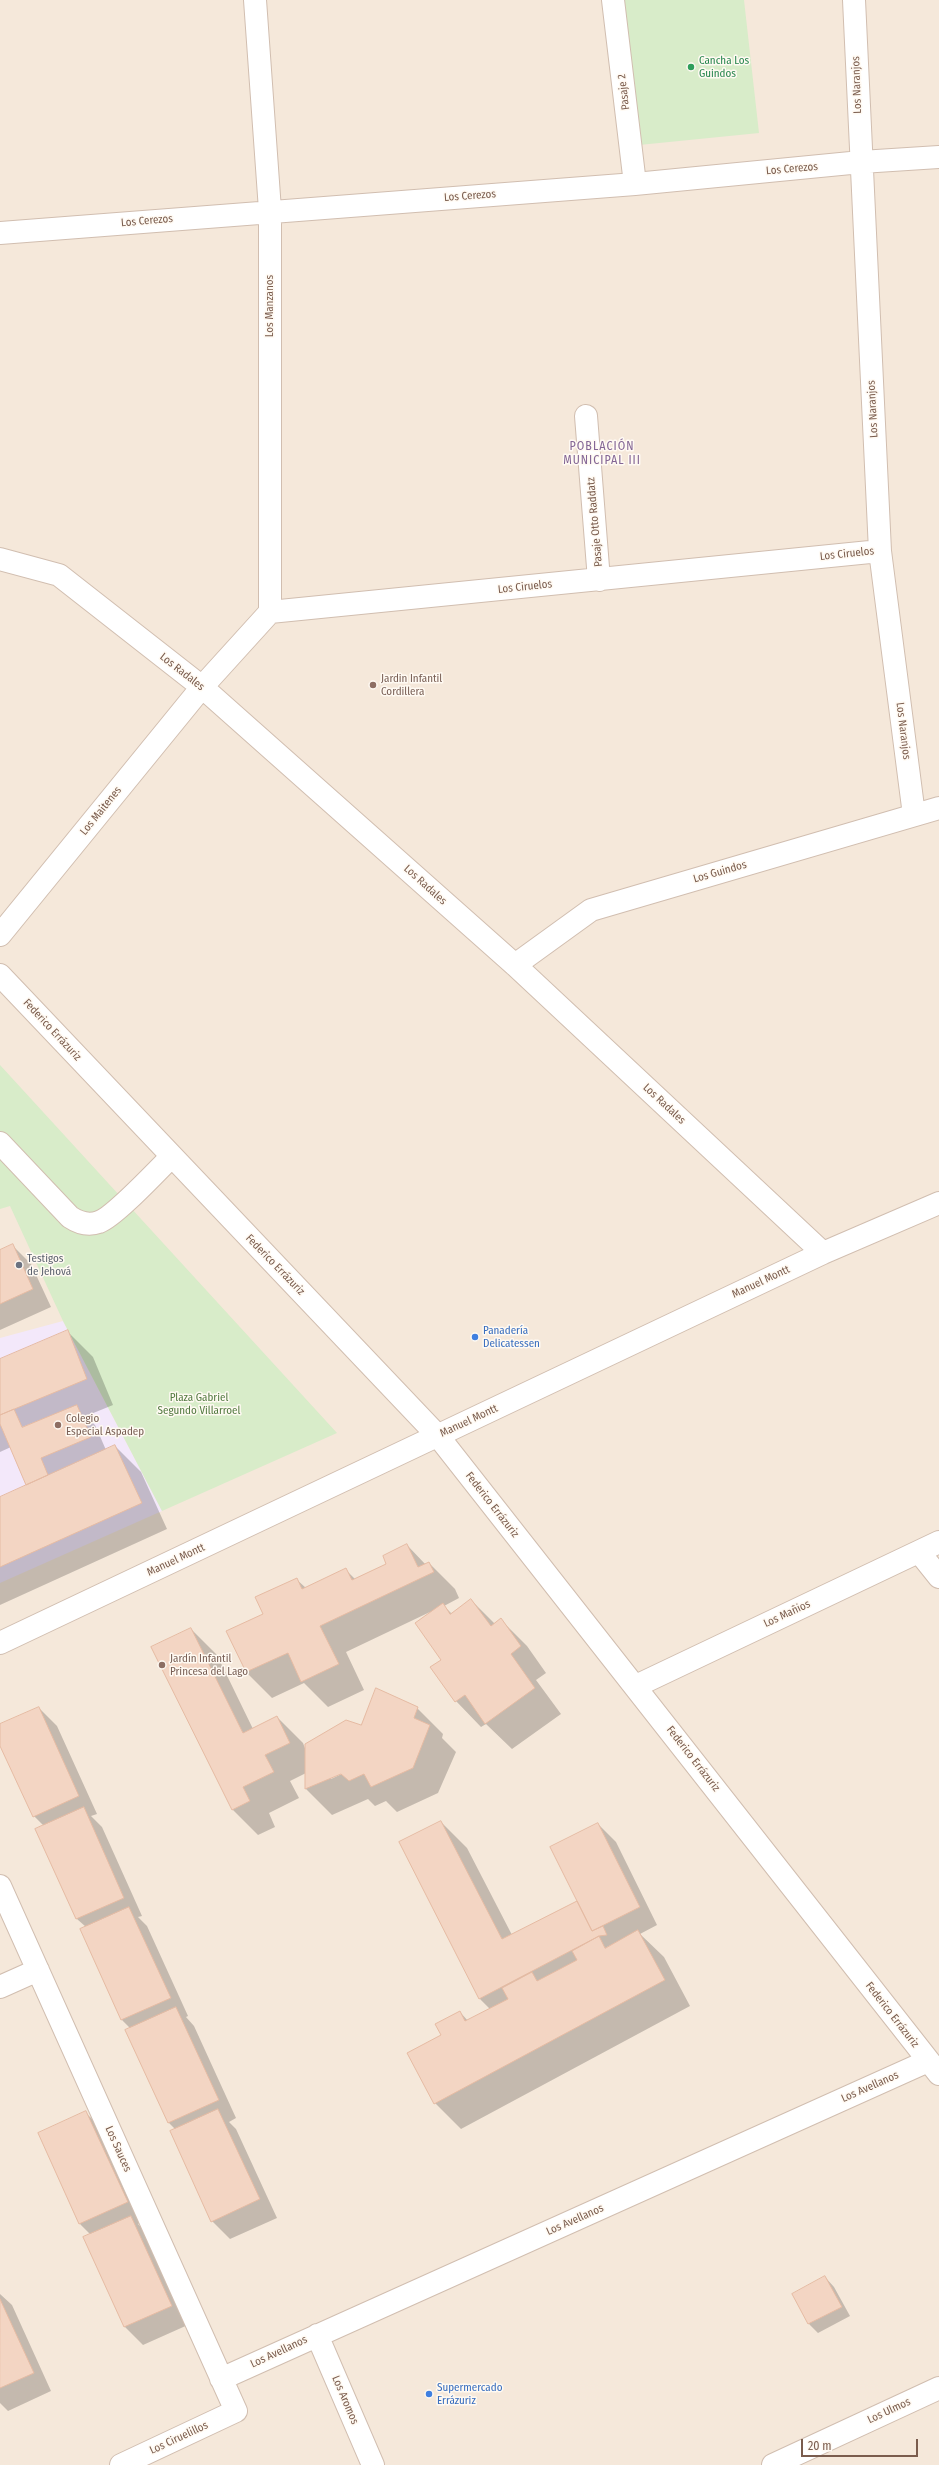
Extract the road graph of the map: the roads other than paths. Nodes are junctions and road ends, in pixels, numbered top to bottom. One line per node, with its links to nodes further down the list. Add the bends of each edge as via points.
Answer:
1 (255, 0): 7 (street, Los Manzanos)
2 (613, 0): 6 (street, Pasaje 2)
3 (854, 0): 5 (street, Los Naranjos)
4 (939, 157): 5 (street, Los Cerezos)
5 (861, 162): 6 (street, Los Cerezos); 10 (street, Los Naranjos)
6 (635, 184): 7 (street, Los Cerezos)
7 (270, 210): 8 (street, Los Cerezos); 13 (street, Los Manzanos)
8 (0, 233)
9 (586, 416): 12 (street, Pasaje Otto Raddatz)
10 (880, 551): 12 (street, Los Ciruelos); 16 (street, Los Naranjos)
11 (0, 559): 14 (street, Los Radales, via 59,575)
12 (599, 580): 13 (street, Los Ciruelos)
13 (270, 612): 14 (street)
14 (202, 687): 17 (street, Los Maitenes); 18 (street, Los Radales)
15 (939, 808): 16 (street, Los Guindos)
16 (914, 815): 18 (street, Los Guindos, via 591,910)
17 (0, 935)
18 (515, 965): 23 (street, Los Radales)
19 (0, 975): 21 (street, Federico Errázuriz)
20 (0, 1143): 21 (street, via 70,1217 88,1224 106,1220)
21 (172, 1156): 24 (street, Federico Errázuriz)
22 (939, 1203): 23 (street, Manuel Montt)
23 (823, 1253): 24 (street, Manuel Montt)
24 (438, 1436): 28 (street, Manuel Montt); 29 (street, Federico Errázuriz)
25 (939, 1542): 26 (street, Los Mañios)
26 (919, 1552): 27 (street); 29 (street, Los Mañios)
27 (939, 1577)
28 (0, 1643)
29 (636, 1686): 33 (street, Federico Errázuriz)
30 (0, 1886): 31 (street, Los Sauces)
31 (38, 1970): 32 (street); 35 (street, Los Sauces)
32 (0, 1987)
33 (934, 2068): 34 (street, Los Avellanos)
34 (317, 2335): 35 (street, Los Avellanos); 39 (street, Los Aromos)
35 (222, 2379): 37 (street, Los Sauces)
36 (939, 2388): 40 (street, Los Ulmos)
37 (236, 2411): 38 (street, Los Ciruelillos)
38 (121, 2465)
39 (373, 2465)
40 (773, 2465)

